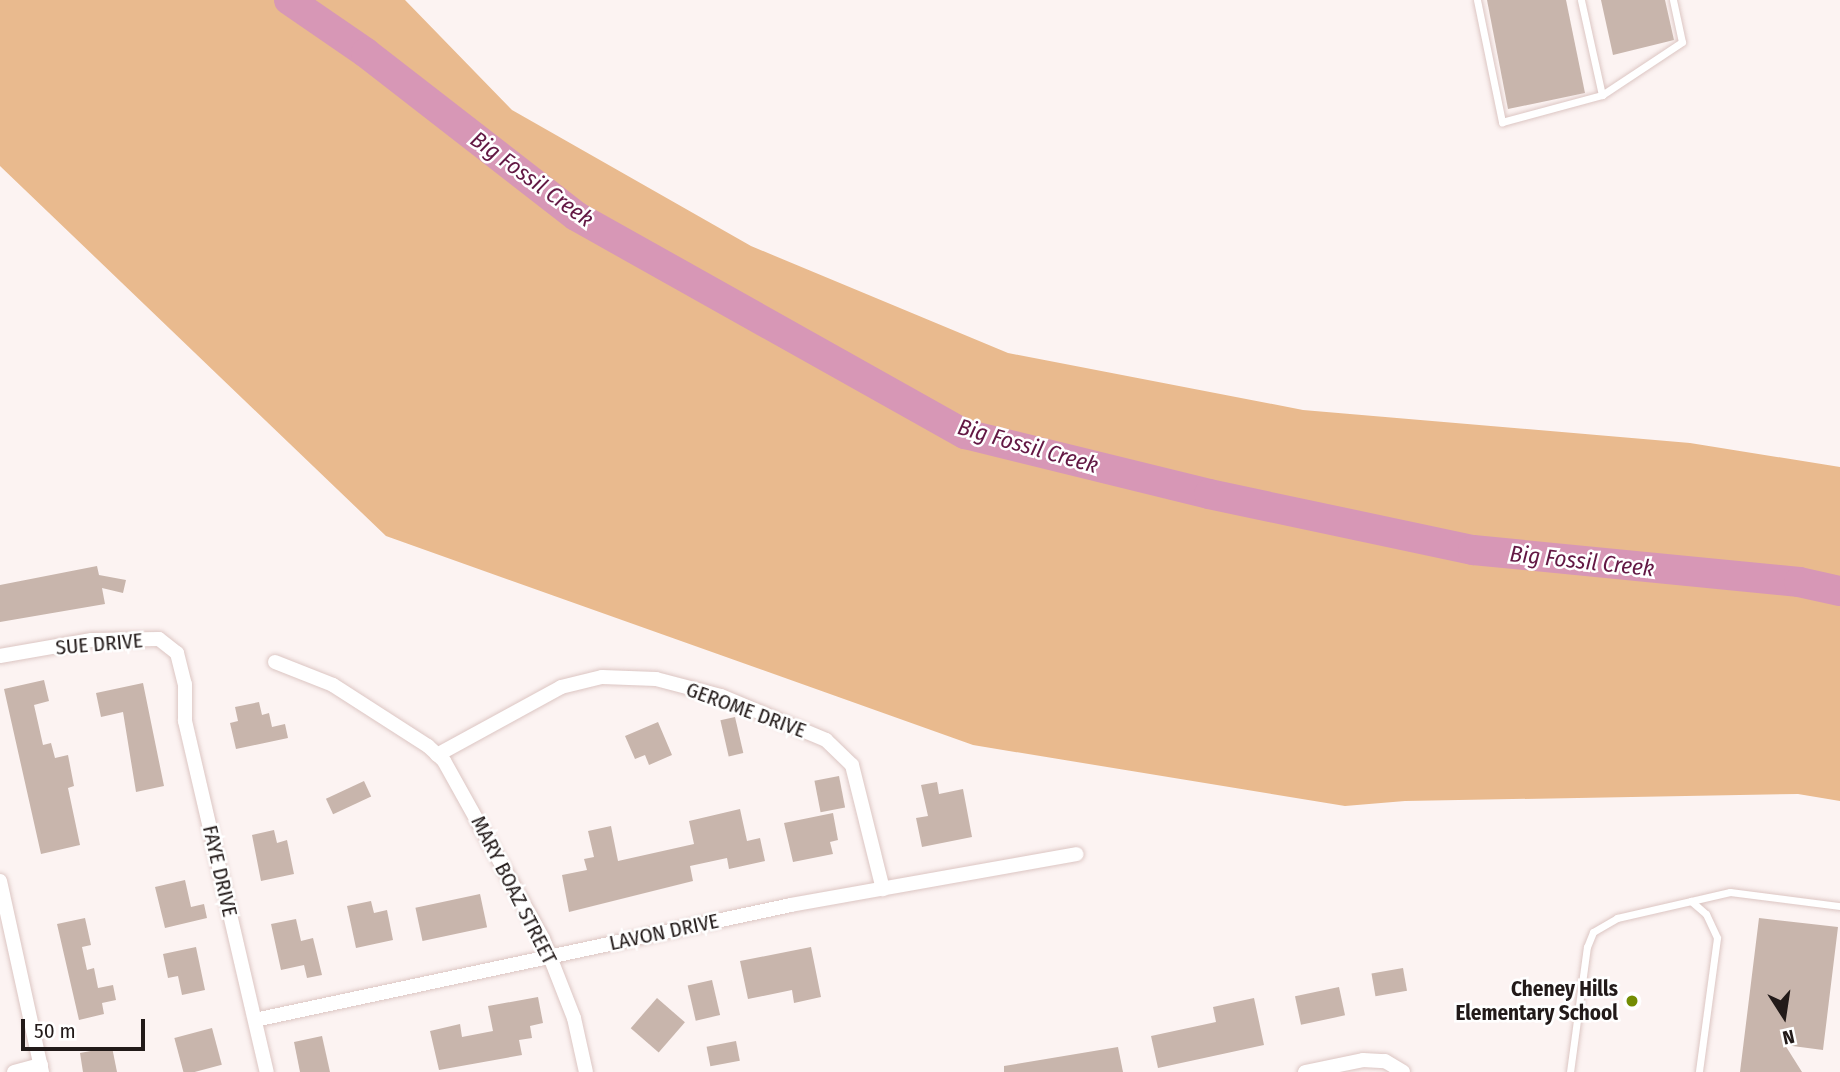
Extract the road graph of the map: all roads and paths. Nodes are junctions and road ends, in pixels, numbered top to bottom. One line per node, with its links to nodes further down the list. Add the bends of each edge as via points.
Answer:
1 (1476, 0): 4 (lane, via 1502,122)
2 (1581, 0): 4 (lane)
3 (1673, 0): 4 (lane, via 1682,43)
4 (1602, 95)
5 (0, 656): 7 (street, SUE DRIVE, via 92,640 159,639 177,653)
6 (275, 662): 8 (street, via 333,685)
7 (183, 670): 15 (street, FAYE DRIVE, via 185,721)
8 (437, 755): 11 (street, GEROME DRIVE, via 561,687 602,677 656,679 721,696 826,740 852,765); 14 (street, MARY BOAZ STREET, via 499,854)
9 (1076, 854): 11 (street, LAVON DRIVE)
10 (0, 881): 16 (street)
11 (883, 889): 14 (street, LAVON DRIVE)
12 (1691, 901): 13 (lane, via 1730,892); 22 (lane, via 1617,918 1593,932); 23 (lane, via 1706,914 1717,938)
13 (1840, 906)
14 (550, 957): 15 (street, LAVON DRIVE); 19 (street, MARY BOAZ STREET, via 574,1018)
15 (255, 1020): 18 (street, FAYE DRIVE)
16 (41, 1069): 17 (street)
17 (14, 1072)
18 (267, 1072)
19 (586, 1072)
20 (1305, 1072): 21 (street, via 1363,1060 1385,1061)
21 (1404, 1072)
22 (1570, 1072)
23 (1699, 1072)

